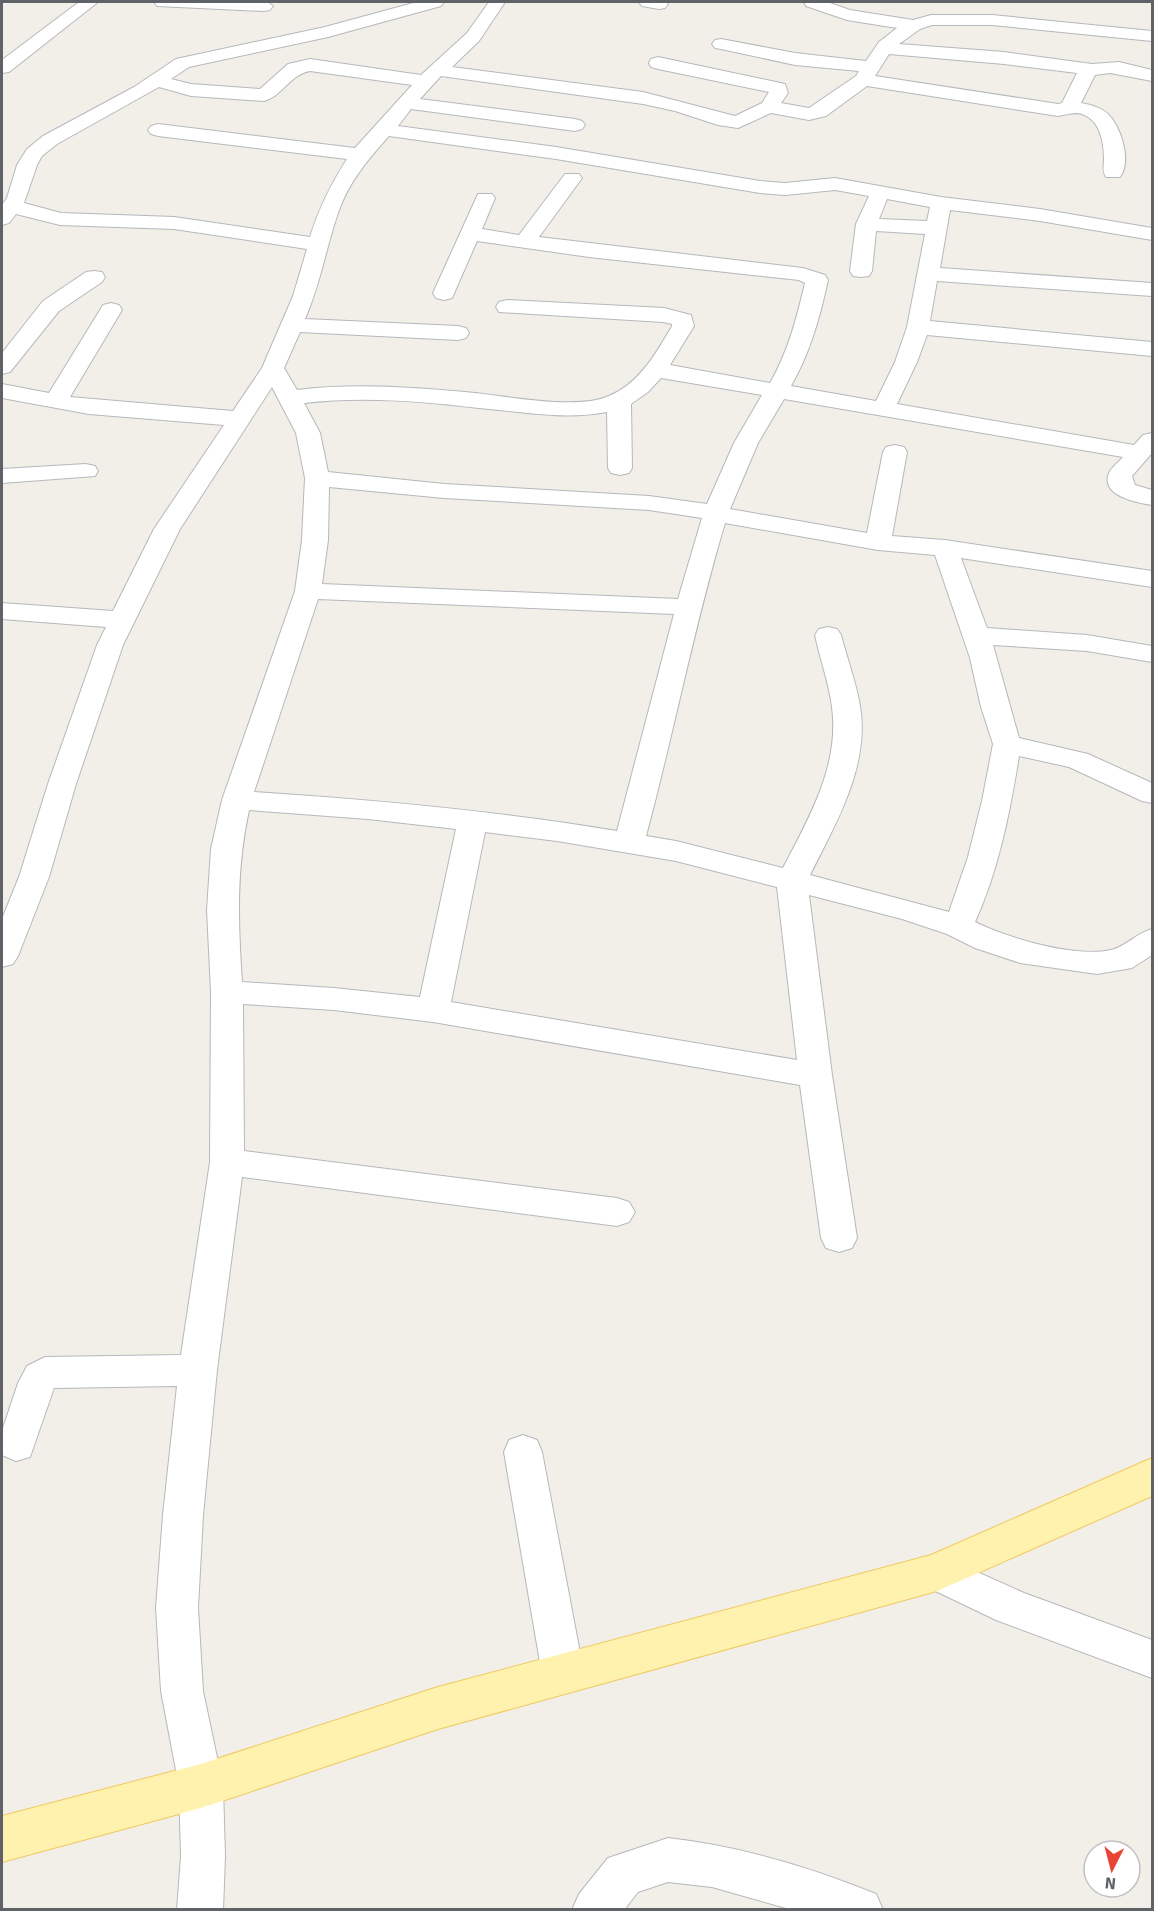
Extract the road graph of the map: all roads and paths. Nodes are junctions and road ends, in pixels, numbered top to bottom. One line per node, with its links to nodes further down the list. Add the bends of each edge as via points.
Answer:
1 (89, 2): 14 (street)
2 (163, 2): 3 (street)
3 (191, 2)
4 (200, 2): 8 (street)
5 (435, 2): 19 (street, via 328,32 196,58 172,68)
6 (497, 2): 17 (street, via 473,37)
7 (812, 2): 9 (street, via 847,15)
8 (264, 6)
9 (914, 25): 10 (street, via 946,19 982,19); 12 (street)
10 (1152, 36)
11 (721, 44): 16 (street)
12 (884, 48): 15 (street); 16 (street)
13 (658, 63): 22 (street, via 778,88 779,93)
14 (2, 68)
15 (1091, 69): 18 (street, via 1105,67); 21 (street)
16 (867, 74): 21 (street, via 1052,110); 22 (street, via 848,93 814,113)
17 (430, 75): 19 (street, via 310,65 295,68 264,95 191,90); 20 (street); 22 (street, via 643,98 732,122)
18 (1152, 75)
19 (156, 81): 32 (street, via 50,140 34,153 17,198)
20 (406, 103): 23 (street); 25 (street)
21 (1070, 106): 27 (street, via 1095,113 1102,120 1116,156)
22 (769, 107)
23 (575, 125)
24 (158, 130): 26 (street)
25 (384, 130): 26 (street); 29 (street, via 556,153 760,187 835,184)
26 (360, 155): 38 (street, via 332,202)
27 (1113, 173)
28 (572, 178): 37 (street)
29 (881, 192): 31 (street); 33 (street)
30 (485, 198): 35 (street)
31 (941, 203): 34 (street); 36 (street)
32 (7, 212): 38 (street, via 60,219 174,223)
33 (866, 224): 34 (street); 39 (street)
34 (937, 228): 40 (street)
35 (470, 234): 37 (street); 43 (street)
36 (1152, 234)
37 (524, 243): 54 (street, via 812,276 817,285 808,319)
38 (318, 244): 46 (street)
39 (861, 271)
40 (930, 274): 42 (street); 47 (street)
41 (94, 277): 50 (street, via 51,306)
42 (1152, 290)
43 (444, 293)
44 (507, 307): 52 (street, via 664,315 683,320)
45 (111, 310): 56 (street)
46 (293, 325): 48 (street); 51 (street)
47 (918, 327): 49 (street); 58 (street)
48 (458, 333)
49 (1152, 349)
50 (2, 368)
51 (273, 368): 55 (street); 59 (street)
52 (656, 370): 54 (street); 57 (street)
53 (2, 391): 56 (street)
54 (776, 391): 58 (street); 67 (street, via 746,443)
55 (290, 398): 57 (street, via 343,393 588,407); 65 (street, via 309,433)
56 (56, 401): 59 (street)
57 (619, 401): 62 (street)
58 (883, 410): 60 (street)
59 (238, 419): 74 (street, via 167,530)
60 (1146, 446): 66 (street, via 1120,475 1120,483 1126,490)
61 (895, 452): 68 (street)
62 (620, 468)
63 (86, 471): 64 (street)
64 (2, 476)
65 (316, 478): 67 (street, via 528,498 649,503); 71 (street, via 315,540)
66 (1152, 498)
67 (716, 513): 68 (street); 72 (street)
68 (878, 542): 69 (street)
69 (945, 548): 70 (street); 76 (street)
70 (1152, 579)
71 (308, 591): 72 (street); 80 (street)
72 (688, 607): 82 (street)
73 (2, 611): 74 (street)
74 (122, 620): 86 (street, via 66,773 34,877)
75 (828, 635): 83 (street, via 846,707 847,743 827,812)
76 (976, 636): 77 (street, via 1064,640); 78 (street)
77 (1152, 654)
78 (1007, 744): 79 (street, via 1078,760); 84 (street, via 983,857)
79 (1152, 794)
80 (237, 800): 81 (street); 89 (street, via 226,849 222,910)
81 (472, 821): 82 (street); 90 (street)
82 (628, 843): 83 (street, via 676,851)
83 (792, 881): 84 (street); 91 (street)
84 (958, 926): 87 (street, via 1020,952 1097,963)
85 (1152, 940): 87 (street)
86 (2, 956)
87 (1121, 960): 88 (street)
88 (1152, 969)
89 (227, 992): 90 (street); 92 (street)
90 (432, 1010): 91 (street)
91 (815, 1075): 94 (street)
92 (227, 1162): 93 (street); 95 (street)
93 (617, 1212)
94 (838, 1238)
95 (198, 1370): 96 (street, via 45,1373 37,1383); 102 (street, via 177,1608 182,1691)
96 (16, 1445)
97 (523, 1452): 101 (street)
98 (1152, 1476): 99 (main road)
99 (937, 1572): 100 (street, via 1011,1607); 101 (main road)
100 (1152, 1659)
101 (564, 1674): 102 (main road, via 438,1708)
102 (201, 1786): 103 (main road); 104 (street)
103 (2, 1839)
104 (200, 1910)
105 (596, 1910): 106 (street, via 624,1874 668,1860 712,1865)
106 (860, 1910)

